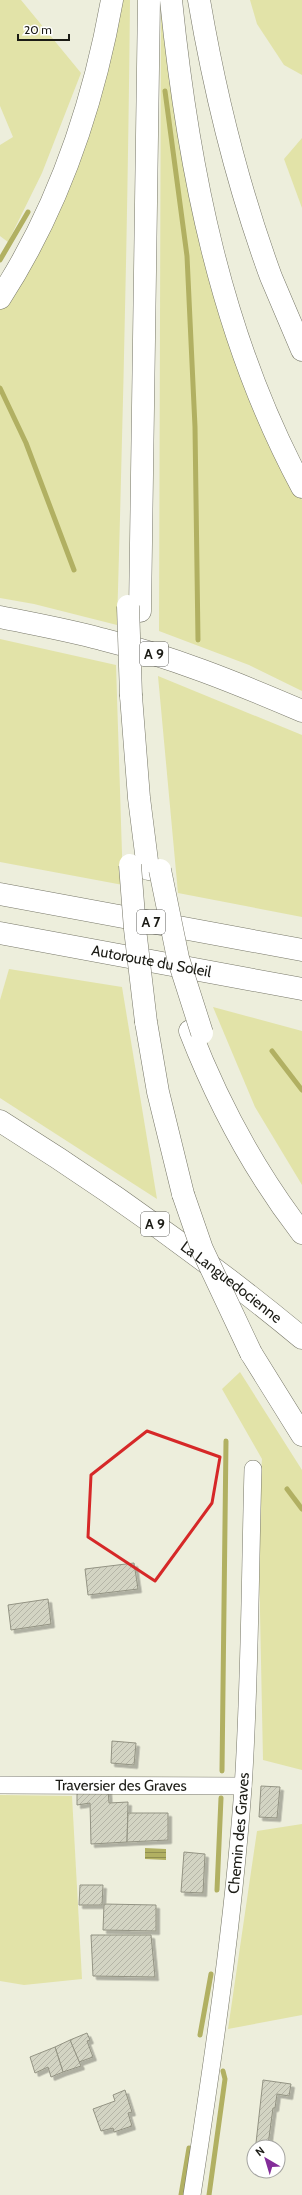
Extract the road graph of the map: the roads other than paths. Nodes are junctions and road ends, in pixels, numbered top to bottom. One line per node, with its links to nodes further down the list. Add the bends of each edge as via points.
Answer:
1 (112, 0): 6 (highway, via 89,101 66,170 33,243)
2 (139, 0): 9 (highway)
3 (149, 0): 9 (highway)
4 (171, 0): 8 (highway, via 179,77 211,246 235,330 253,380)
5 (199, 0): 7 (highway, via 222,114 246,201 271,277)
6 (0, 298)
7 (302, 350)
8 (302, 487)
9 (134, 609): 11 (highway, bridge)
10 (0, 617): 12 (highway, A 9, via 102,639 144,651 188,665)
11 (136, 697): 13 (highway, via 146,769); 13 (highway, via 132,720)
12 (302, 711)
13 (146, 868): 18 (highway, via 163,944); 23 (highway, bridge, via 134,929 158,1092 183,1194 202,1249 251,1354)
14 (0, 894): 16 (highway, A 7)
15 (0, 933): 17 (highway, Autoroute du Soleil)
16 (302, 950)
17 (297, 989)
18 (196, 1032): 20 (highway, via 248,1131); 21 (highway, via 211,1082 241,1141 273,1194)
19 (0, 1121): 22 (highway, La Languedocienne / A 9, via 144,1216 244,1290)
20 (302, 1216)
21 (302, 1233)
22 (302, 1338)
23 (302, 1435)
24 (253, 1469): 26 (street, Chemin des Graves)
25 (0, 1785): 26 (street, Traversier des Graves)
26 (243, 1786): 27 (street, Chemin des Graves, via 234,1896)
27 (192, 2195)

